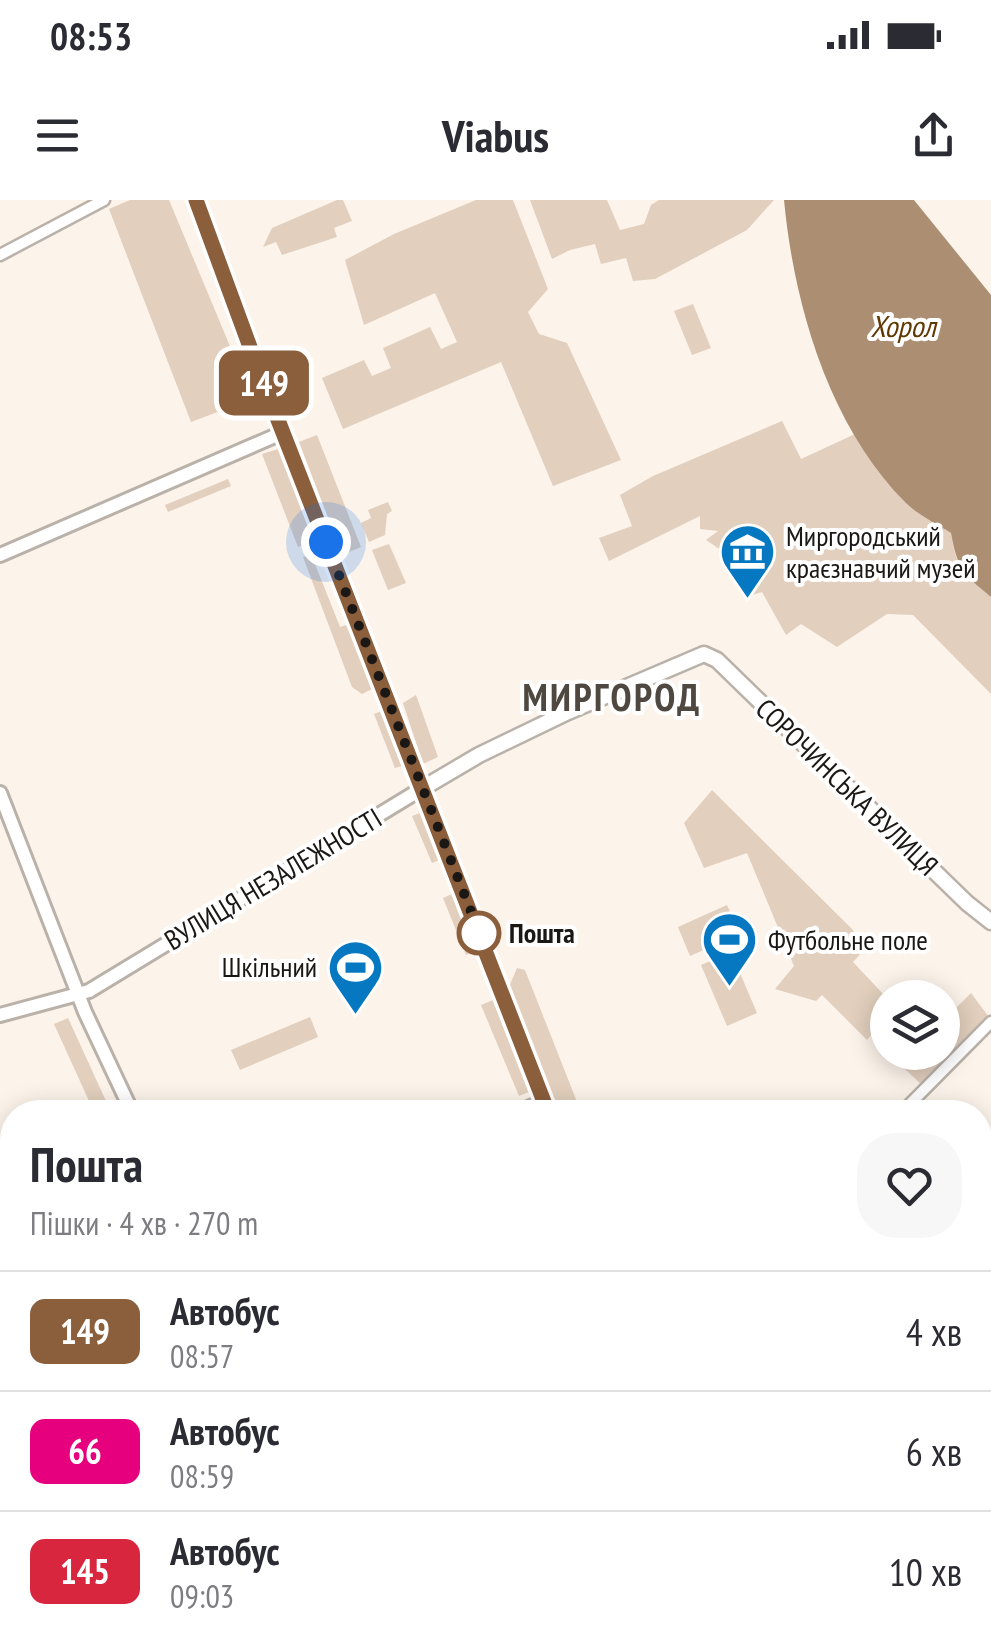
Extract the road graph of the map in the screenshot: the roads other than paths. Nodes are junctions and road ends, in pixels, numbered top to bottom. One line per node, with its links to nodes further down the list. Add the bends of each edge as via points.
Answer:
1 (104, 200): 3 (street)
2 (196, 200): 4 (street)
3 (0, 255)
4 (284, 432): 5 (street); 7 (street)
5 (0, 555)
6 (704, 654): 7 (main road, ВУЛИЦЯ НЕЗАЛЕЖНОСТІ, via 568,712); 9 (main road, СОРОЧИНСЬКА ВУЛИЦЯ, via 718,660)
7 (423, 788): 10 (street, ВУЛИЦЯ НЕЗАЛЕЖНОСТІ); 14 (street)
8 (0, 793): 10 (street)
9 (991, 922)
10 (79, 994): 11 (street, ВУЛИЦЯ НЕЗАЛЕЖНОСТІ); 13 (street)
11 (0, 1016)
12 (991, 1022): 15 (street)
13 (127, 1100)
14 (543, 1100)
15 (914, 1100)

